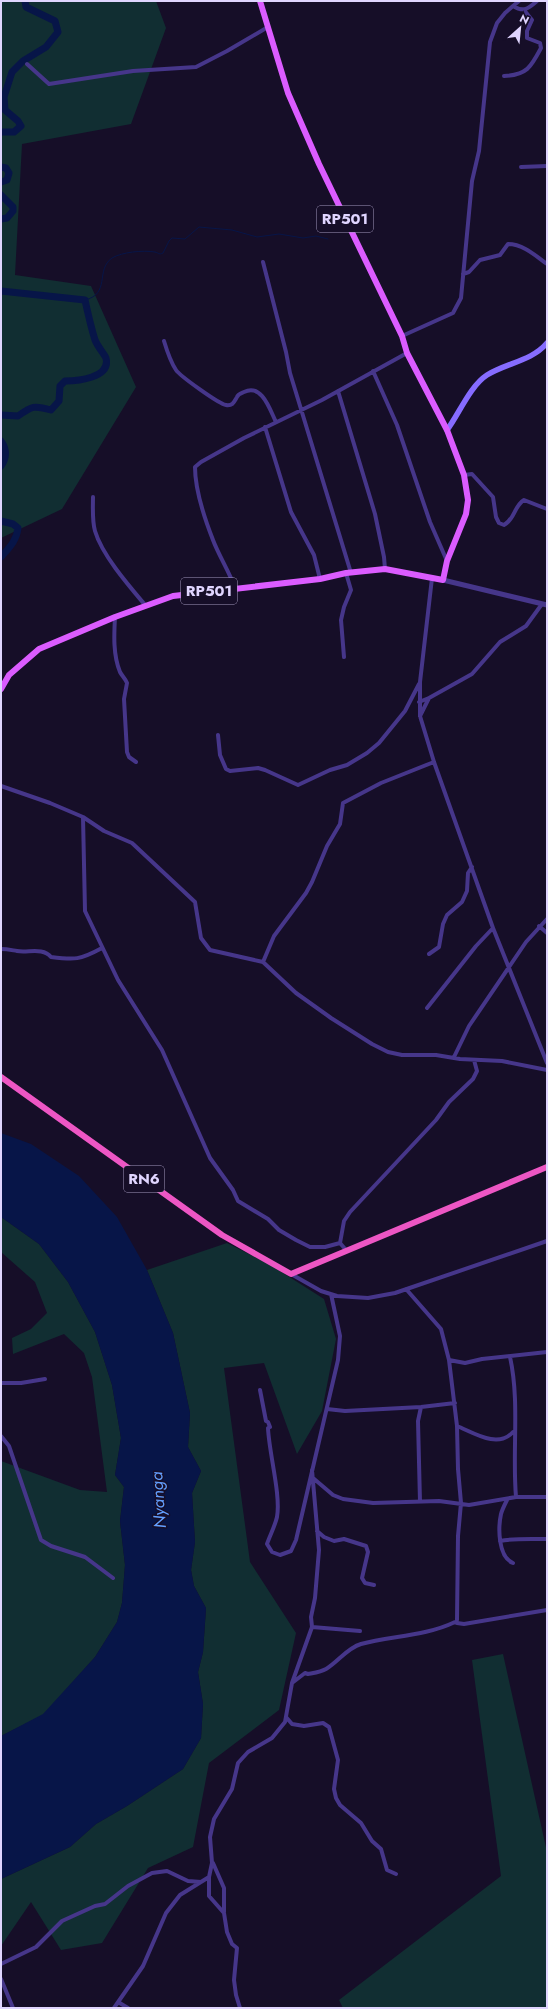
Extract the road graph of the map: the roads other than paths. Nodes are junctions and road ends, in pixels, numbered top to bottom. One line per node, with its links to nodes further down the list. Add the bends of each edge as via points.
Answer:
1 (260, 1): 6 (main road, RP501)
2 (519, 1): 4 (street)
3 (537, 1): 5 (street)
4 (513, 6): 5 (street); 13 (street, via 498,22 490,42)
5 (524, 10): 8 (street, via 532,20 527,38 540,43 541,48 529,68 515,76)
6 (268, 27): 7 (street, via 196,66 133,70 48,84); 14 (main road, RP501, via 288,93 318,164)
7 (27, 64)
8 (504, 76)
9 (547, 166): 10 (street)
10 (521, 167)
11 (263, 262): 20 (street, via 290,373)
12 (547, 264): 13 (street, via 525,249 508,244 500,255 480,260 469,272)
13 (463, 274): 14 (street, via 461,298 453,313)
14 (402, 336): 17 (main road, RP501)
15 (164, 341): 21 (street, via 177,371 215,400 230,405 236,401 239,394 251,390 257,392 261,394)
16 (547, 342): 23 (main road, via 532,354 486,376 478,383)
17 (407, 353): 18 (street); 23 (main road, RP501)
18 (373, 371): 19 (street); 27 (street, via 397,425 430,522)
19 (338, 391): 20 (street); 28 (street, via 375,514)
20 (302, 410): 21 (street); 29 (street)
21 (276, 422): 22 (street)
22 (265, 427): 31 (street, via 287,500 314,555); 33 (street, via 195,467 195,482 213,541)
23 (447, 430): 24 (main road, RP501)
24 (464, 474): 26 (street, via 472,474 493,497 499,523 504,525 510,521 520,502 524,500); 27 (main road, RP501, via 468,500 466,514)
25 (93, 497): 35 (street, via 94,530 100,543 128,585)
26 (547, 509)
27 (447, 561): 32 (main road, RP501)
28 (385, 569): 29 (main road, RP501); 30 (main road, RP501)
29 (349, 573): 31 (main road, RP501); 37 (street, via 351,590 341,620)
30 (432, 578): 32 (main road, RP501); 38 (street)
31 (320, 579): 33 (main road, RP501)
32 (443, 580): 34 (street)
33 (235, 588): 35 (main road, RP501, via 173,596)
34 (544, 604): 40 (street, via 526,626 500,642 472,674)
35 (146, 606): 36 (main road, RP501)
36 (115, 617): 39 (main road, RP501, via 39,649 10,675); 44 (street, via 116,659 120,672 127,682 124,699 127,752)
37 (344, 657)
38 (420, 682): 41 (street); 43 (street, via 405,711 374,748 302,785 258,768 230,771 226,769 220,754)
39 (1, 689)
40 (429, 698): 41 (street); 42 (street)
41 (419, 702): 42 (street)
42 (420, 716): 45 (street)
43 (218, 735)
44 (136, 762)
45 (434, 762): 48 (street); 56 (street, via 381,783 343,803 340,824 326,846 306,894 274,936)
46 (1, 786): 47 (street)
47 (83, 817): 53 (street, via 85,911); 56 (street, via 104,831 132,843 195,902 201,938 210,950)
48 (472, 867): 51 (street); 55 (street, via 468,873 467,891 462,902 444,920 439,948)
49 (547, 919): 50 (street)
50 (539, 926): 52 (street); 57 (street)
51 (493, 928): 57 (street); 58 (street)
52 (547, 933)
53 (102, 948): 54 (street, via 85,957 73,959 51,957 48,953 40,951 18,952); 66 (street, via 118,980 162,1050 210,1158 238,1201 310,1247)
54 (1, 949)
55 (429, 954)
56 (263, 962): 59 (street, via 296,992 331,1018 388,1052)
57 (509, 967): 59 (street, via 469,1026); 61 (street)
58 (427, 1008)
59 (454, 1057): 60 (street)
60 (474, 1060): 62 (street, via 516,1063); 66 (street, via 476,1076 449,1102 436,1120 350,1212 344,1221)
61 (547, 1063)
62 (547, 1070)
63 (1, 1077): 68 (highway, RN6, via 222,1235)
64 (547, 1167): 67 (highway)
65 (547, 1242): 69 (street)
66 (340, 1243): 67 (street)
67 (346, 1250): 68 (highway)
68 (291, 1274): 70 (street)
69 (406, 1289): 70 (street, via 382,1297 356,1299); 73 (street, via 441,1329)
70 (331, 1294): 79 (street, via 340,1341)
71 (547, 1352): 72 (street)
72 (510, 1356): 73 (street, via 465,1363); 81 (street, via 515,1393)
73 (449, 1360): 77 (street)
74 (45, 1379): 75 (street)
75 (1, 1383)
76 (260, 1390): 83 (street, via 266,1421 270,1427 269,1447 277,1502 276,1518 268,1544 269,1549 280,1556 294,1547)
77 (455, 1403): 78 (street); 80 (street)
78 (420, 1407): 79 (street, via 345,1411); 88 (street)
79 (327, 1409): 83 (street)
80 (457, 1426): 81 (street, via 484,1438 496,1440 504,1440); 89 (street)
81 (514, 1432): 86 (street)
82 (1, 1436): 94 (street, via 8,1446 41,1540 85,1557)
83 (312, 1470): 84 (street)
84 (313, 1478): 88 (street, via 333,1495 343,1499 373,1503); 90 (street)
85 (547, 1497): 86 (street)
86 (516, 1498): 87 (street)
87 (507, 1500): 89 (street, via 468,1505); 92 (street, via 501,1514)
88 (420, 1502): 89 (street)
89 (461, 1503): 97 (street)
90 (316, 1530): 95 (street, via 330,1540 344,1539 366,1546 368,1552 362,1578 365,1583); 98 (street, via 319,1550)
91 (547, 1539): 92 (street)
92 (500, 1541): 93 (street, via 505,1557)
93 (513, 1563)
94 (113, 1578)
95 (374, 1584)
96 (547, 1610): 97 (street, via 464,1624)
97 (456, 1622): 100 (street, via 394,1639 360,1644 325,1669 305,1673)
98 (312, 1627): 99 (street); 100 (street)
99 (360, 1631)
100 (292, 1683): 101 (street)
101 (286, 1717): 102 (street, via 277,1733 248,1752 238,1763 232,1789 210,1830); 103 (street, via 292,1724 304,1726 323,1723 329,1727 338,1760 334,1789 336,1798 340,1805 361,1823 372,1841 382,1849 387,1870)
102 (212, 1863): 104 (street); 106 (street, via 224,1888)
103 (396, 1874)
104 (209, 1876): 105 (street); 106 (street, via 209,1896)
105 (202, 1882): 107 (street, via 188,1881 167,1871 152,1873 128,1886 105,1904 62,1921 36,1946); 109 (street, via 180,1895 166,1913 143,1966)
106 (224, 1912): 113 (street, via 227,1932 238,1951 234,1980)
107 (1, 1964)
108 (1, 1979): 110 (street)
109 (118, 2002): 111 (street); 112 (street)
110 (13, 2008)
111 (114, 2008)
112 (128, 2008)
113 (240, 2008)

